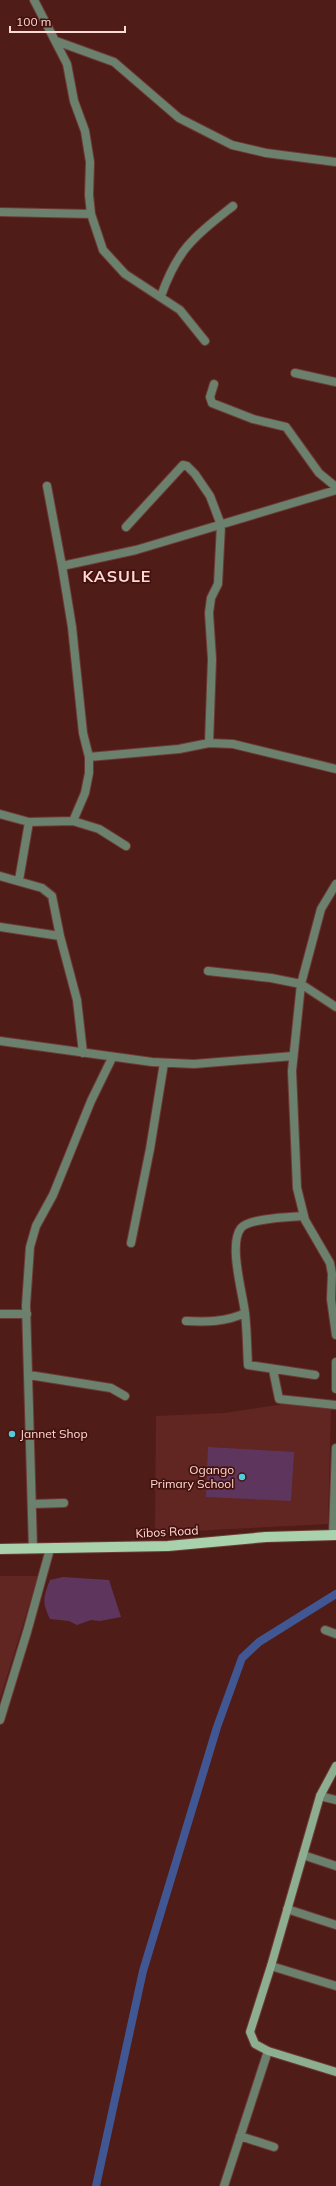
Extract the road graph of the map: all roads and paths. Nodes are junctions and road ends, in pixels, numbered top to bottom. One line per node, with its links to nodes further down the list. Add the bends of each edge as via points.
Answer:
1 (34, 0): 2 (street)
2 (56, 41): 3 (street, via 114,62 179,118 232,145 266,153); 6 (street, via 67,64 74,100 86,131 90,162)
3 (336, 162)
4 (233, 206): 7 (street, via 198,234 180,253)
5 (0, 212): 6 (street)
6 (91, 214): 7 (street, via 103,250 112,261 125,274)
7 (161, 296): 8 (street, via 180,310)
8 (204, 341)
9 (295, 373): 10 (street)
10 (336, 382)
11 (214, 384): 13 (street, via 210,397 212,402 253,419 286,427 319,472)
12 (47, 486): 16 (street)
13 (336, 488): 14 (street)
14 (221, 525): 15 (street, via 210,496 195,474 183,465); 16 (street, via 136,550); 17 (street, via 218,584 212,598 210,613 212,659)
15 (126, 526)
16 (62, 566): 18 (street, via 72,627 83,733)
17 (209, 743): 18 (street, via 179,749); 19 (street, via 233,744)
18 (89, 757): 21 (street, via 85,793)
19 (336, 769)
20 (0, 814): 22 (street)
21 (73, 821): 22 (street); 23 (street, via 99,829)
22 (29, 822): 25 (street)
23 (126, 846)
24 (0, 876): 25 (street)
25 (19, 880): 28 (street, via 42,888 52,896)
26 (336, 884): 30 (street, via 321,909)
27 (0, 927): 28 (street)
28 (60, 936): 33 (street, via 77,1000)
29 (208, 971): 30 (street)
30 (301, 984): 31 (street); 34 (street)
31 (336, 1007)
32 (0, 1041): 33 (street)
33 (83, 1053): 35 (street)
34 (293, 1056): 36 (street, via 209,1063); 37 (street, via 297,1188)
35 (112, 1058): 36 (street); 41 (street, via 53,1195 36,1226 30,1247 26,1283)
36 (164, 1063): 38 (street)
37 (303, 1216): 39 (street, via 249,1223 239,1231 238,1271); 43 (street, via 330,1263)
38 (131, 1243)
39 (245, 1313): 42 (street, via 233,1318 206,1322); 45 (street, via 248,1365)
40 (0, 1314): 41 (street)
41 (27, 1314): 46 (street)
42 (186, 1321)
43 (336, 1335)
44 (336, 1362): 48 (street)
45 (273, 1370): 47 (street); 50 (street, via 279,1399)
46 (29, 1375): 49 (street, via 112,1388); 53 (street)
47 (315, 1375)
48 (336, 1389)
49 (125, 1396)
50 (336, 1405)
51 (336, 1448): 54 (street)
52 (64, 1503): 53 (street)
53 (32, 1504): 56 (street)
54 (334, 1535): 57 (main road, Kibos Road, via 266,1537 168,1546)
55 (0, 1549): 56 (main road, Kibos Road)
56 (33, 1549): 57 (main road, Kibos Road)
57 (50, 1549): 60 (street)
58 (325, 1630): 59 (street)
59 (336, 1634)
60 (0, 1720)
61 (336, 1766): 62 (street)
62 (320, 1796): 63 (street); 64 (street)
63 (336, 1800)
64 (303, 1855): 65 (street); 66 (street)
65 (336, 1866)
66 (287, 1910): 67 (street); 68 (street)
67 (336, 1925)
68 (271, 1966): 69 (street); 70 (street, via 250,2032 255,2044)
69 (336, 1986)
70 (268, 2051): 71 (street); 72 (street)
71 (336, 2072)
72 (240, 2136): 73 (street); 74 (street)
73 (274, 2147)
74 (224, 2186)

